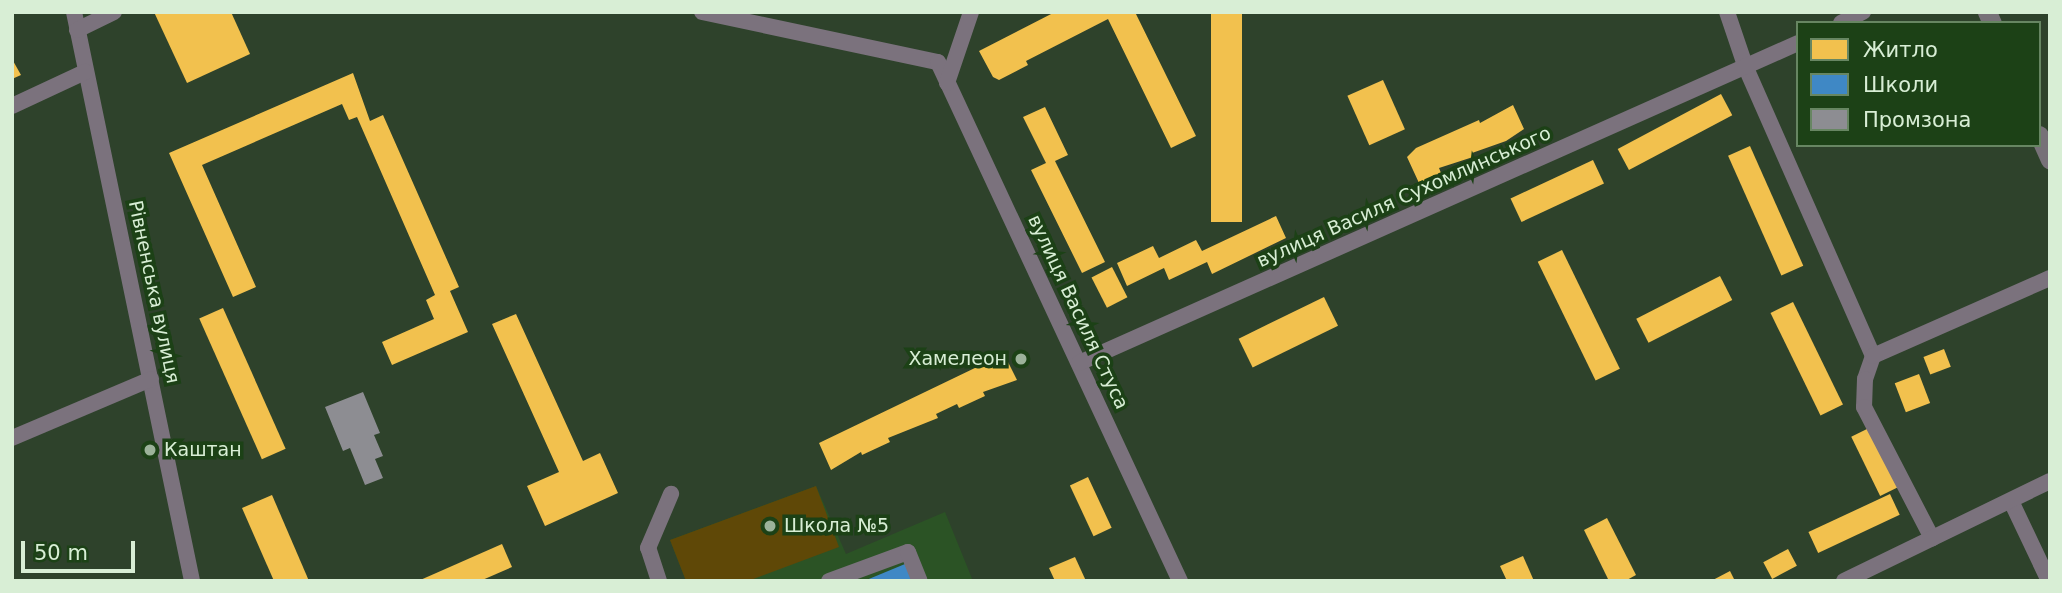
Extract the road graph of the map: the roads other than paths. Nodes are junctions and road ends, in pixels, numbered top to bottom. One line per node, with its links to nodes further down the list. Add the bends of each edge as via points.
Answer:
1 (74, 12): 8 (street, Рівненська вулиця)
2 (114, 12): 8 (street)
3 (702, 12): 12 (street, вулиця Василя Стуса, via 937,62)
4 (971, 12): 12 (street)
5 (1727, 12): 10 (street)
6 (1863, 12): 7 (street)
7 (1845, 21)
8 (77, 30): 11 (street, Рівненська вулиця)
9 (1796, 44): 10 (street, вулиця Василя Сухомлинського)
10 (1746, 68): 17 (street); 18 (street, вулиця Василя Сухомлинського)
11 (85, 72): 13 (street); 19 (street, Рівненська вулиця)
12 (947, 83): 18 (street, вулиця Василя Стуса)
13 (12, 106)
14 (2041, 140): 15 (main road)
15 (2050, 160)
16 (2050, 278): 17 (street)
17 (1873, 356): 24 (street, via 1864,379 1864,407)
18 (1079, 363): 30 (street, вулиця Василя Стуса)
19 (151, 379): 20 (street); 26 (street, Рівненська вулиця)
20 (12, 438)
21 (2050, 481): 23 (street)
22 (671, 494): 27 (street, via 649,548)
23 (2011, 500): 24 (street); 32 (street)
24 (1932, 538): 25 (street)
25 (1868, 575): 31 (street)
26 (192, 581)
27 (659, 581)
28 (829, 581): 29 (street, via 908,552)
29 (920, 581)
30 (1180, 581)
31 (1844, 581)
32 (2049, 581)

